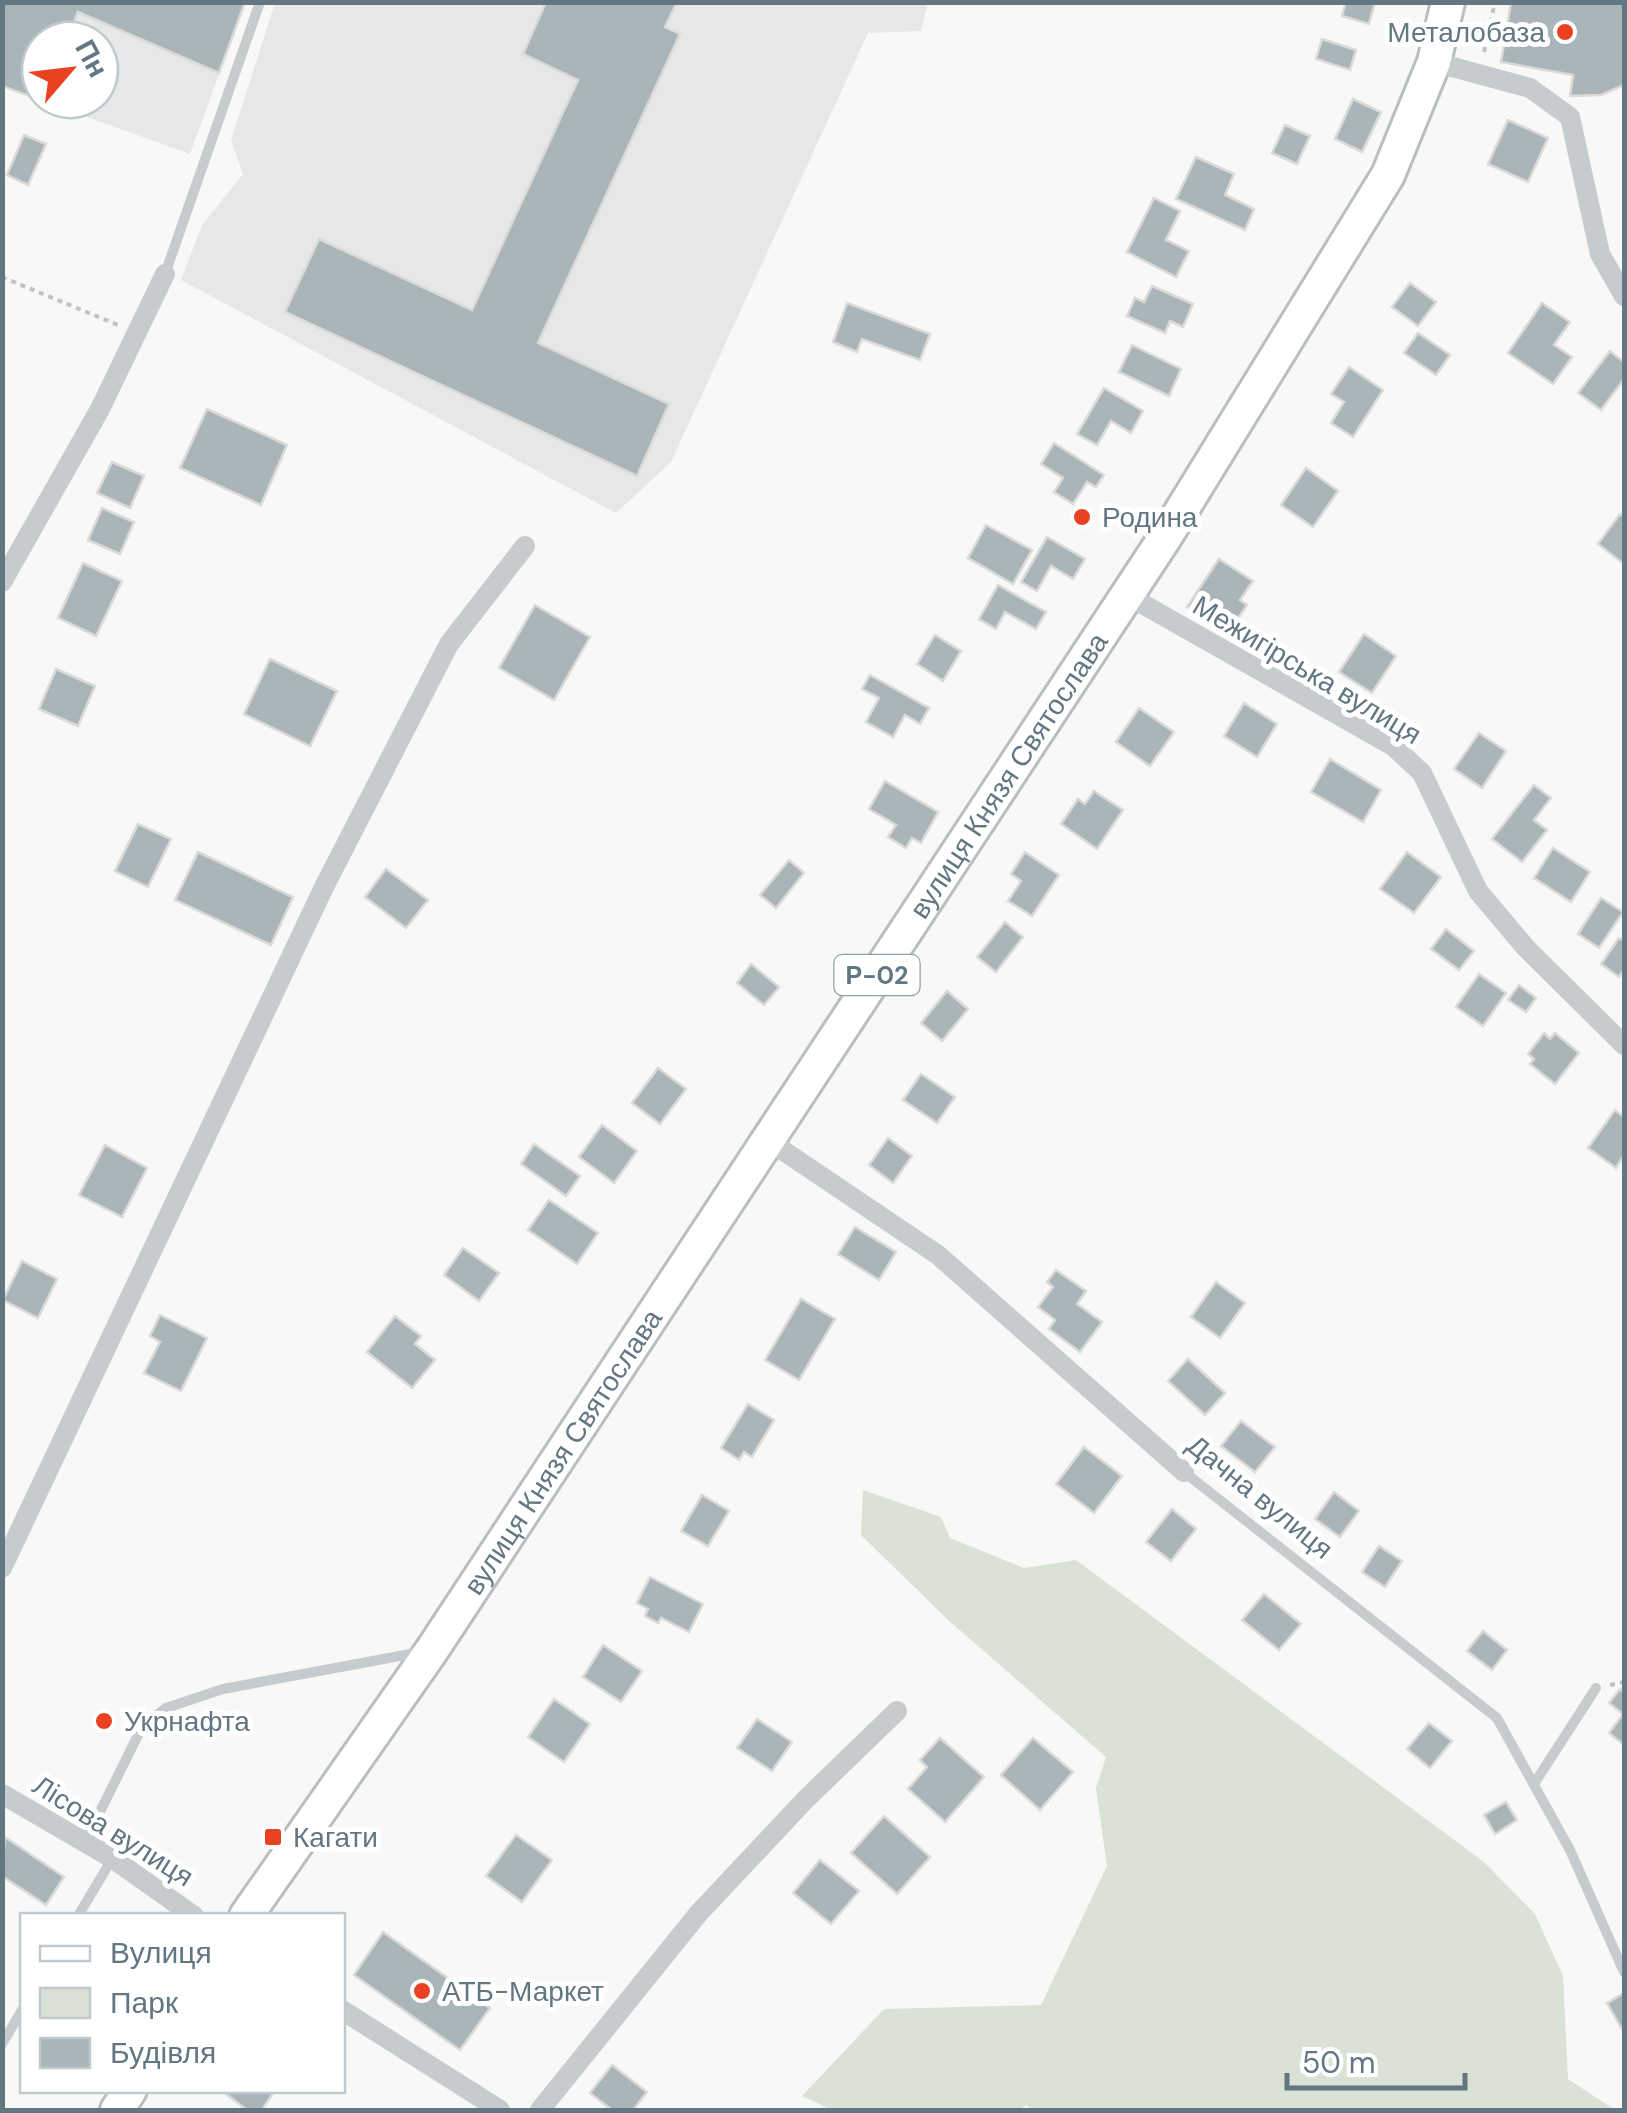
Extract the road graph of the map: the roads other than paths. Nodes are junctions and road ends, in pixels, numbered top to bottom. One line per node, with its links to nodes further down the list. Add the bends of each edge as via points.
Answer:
1 (260, 2): 4 (lane)
2 (1448, 2): 3 (main road, вулиця Князя Святослава / Р-02)
3 (1434, 62): 5 (street, via 1530,88 1570,117 1600,254); 8 (main road, вулиця Князя Святослава / Р-02, via 1388,174)
4 (164, 274): 7 (street, via 100,408)
5 (1624, 296)
6 (525, 546): 12 (street, via 449,644 324,887)
7 (2, 582)
8 (1124, 594): 9 (street, Межигірська вулиця, via 1393,746 1422,773 1478,891 1536,960); 10 (main road, вулиця Князя Святослава / Р-02)
9 (1624, 1045)
10 (769, 1141): 11 (street, Дачна вулиця, via 938,1256); 13 (main road, вулиця Князя Святослава / Р-02)
11 (1184, 1472): 16 (lane, Дачна вулиця, via 1497,1718)
12 (2, 1568)
13 (432, 1650): 18 (lane, via 223,1689 166,1708 142,1727); 22 (main road, вулиця Князя Святослава / Р-02)
14 (1596, 1688): 16 (lane)
15 (896, 1711): 28 (street, via 698,1914)
16 (1534, 1784): 23 (lane, Дачна вулиця)
17 (2, 1794): 18 (street, Лісова вулиця)
18 (85, 1842): 19 (street, Лісова вулиця)
19 (112, 1858): 20 (lane); 21 (street, Лісова вулиця)
20 (80, 1913)
21 (190, 1913)
22 (248, 1913)
23 (1624, 1972)
24 (345, 2012): 27 (street)
25 (20, 2013): 26 (lane)
26 (2, 2044)
27 (500, 2110)
28 (540, 2110)

